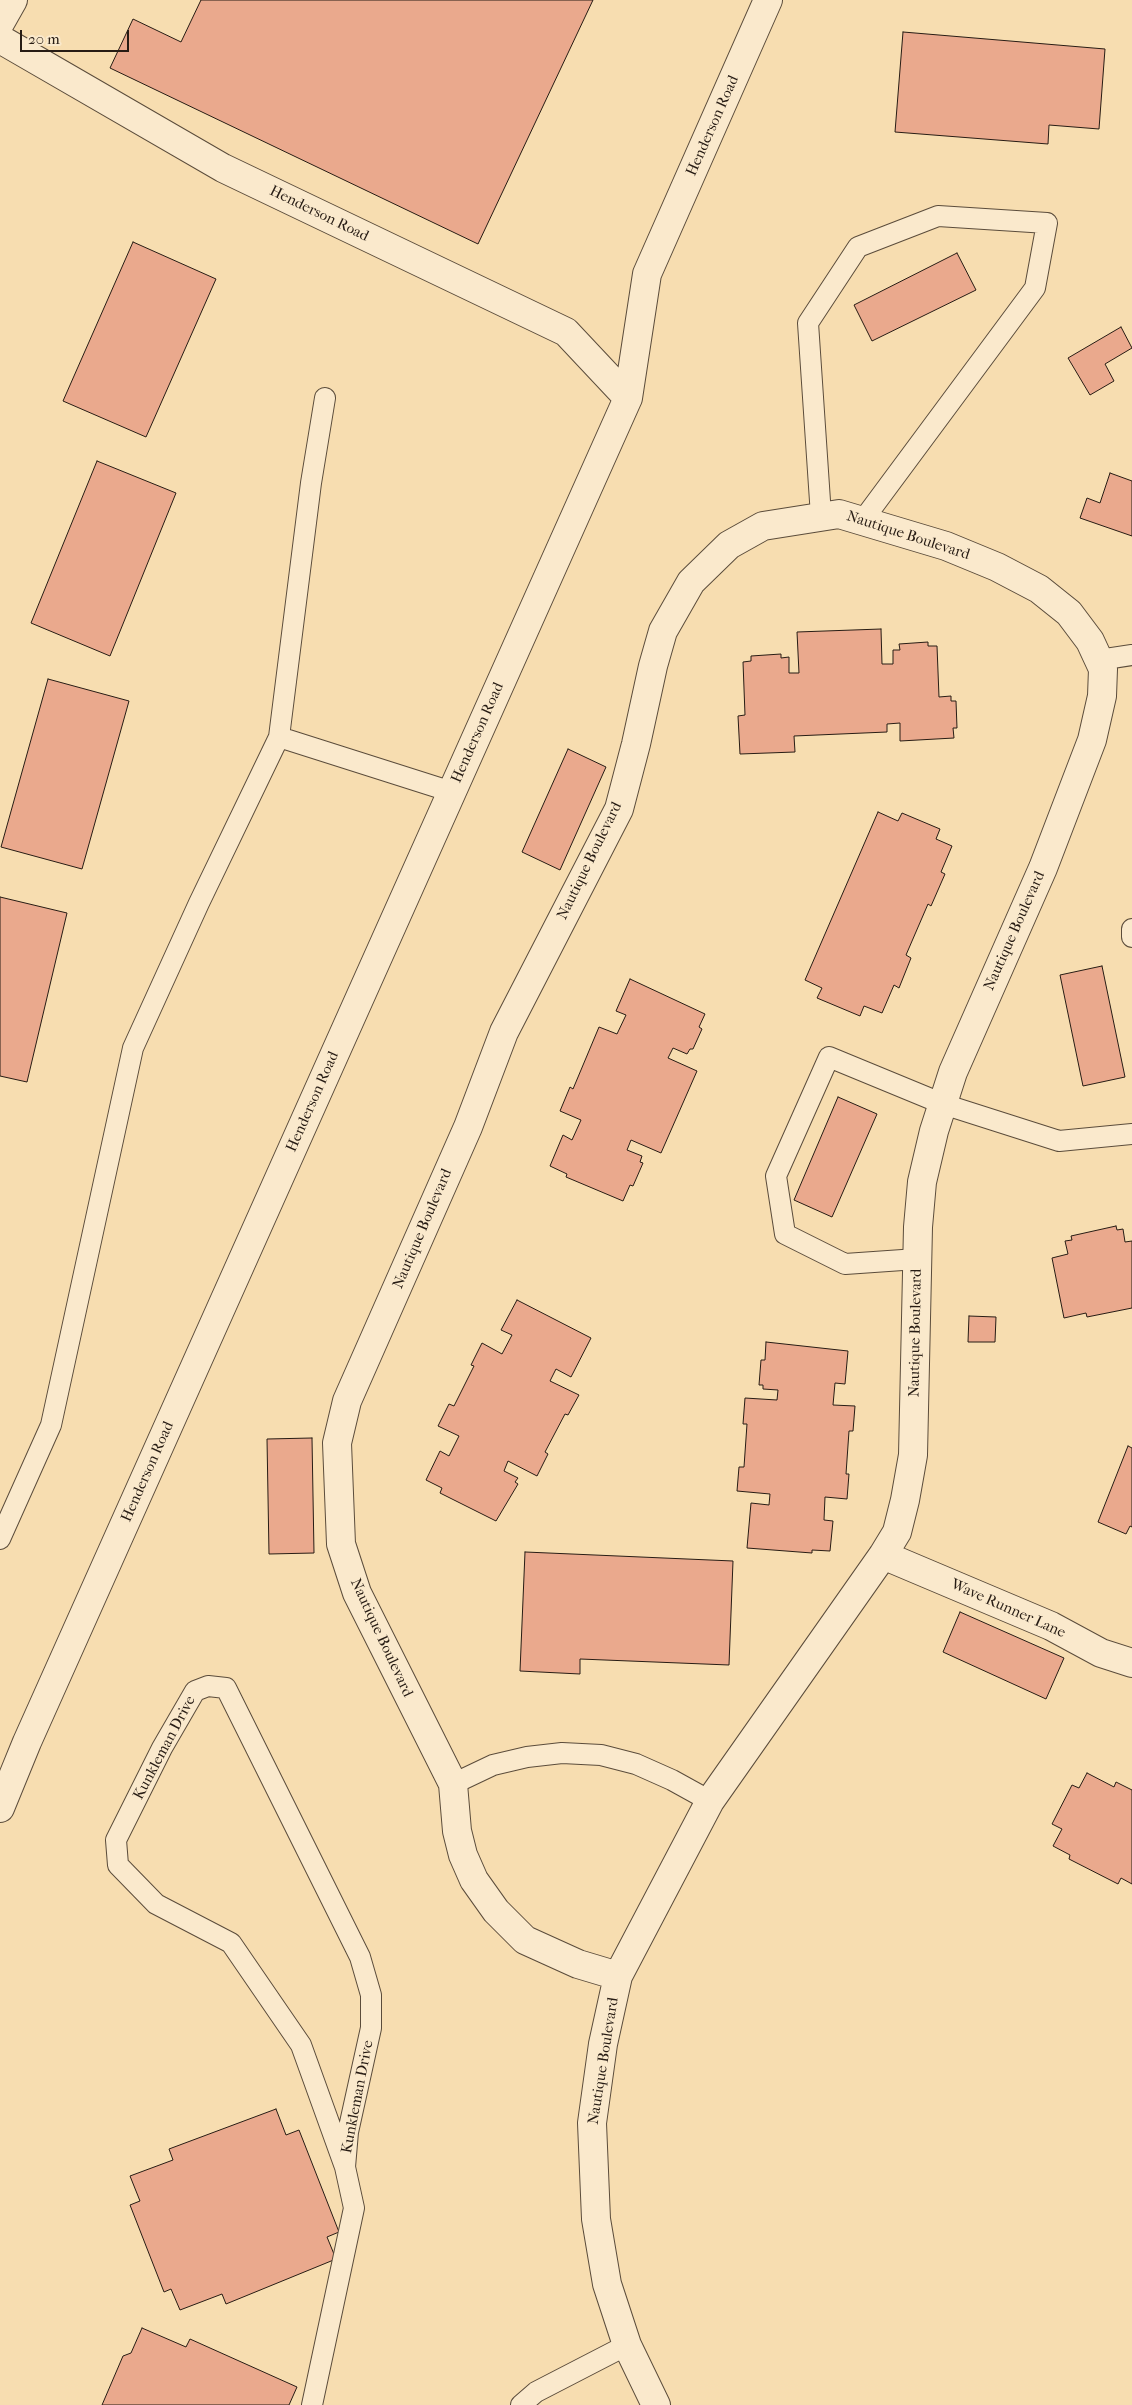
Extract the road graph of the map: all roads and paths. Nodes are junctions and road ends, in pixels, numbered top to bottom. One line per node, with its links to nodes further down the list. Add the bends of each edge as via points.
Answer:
1 (13, 0): 3 (street)
2 (768, 0): 6 (street, Henderson Road, via 647,274)
3 (0, 23)
4 (0, 39): 6 (street, Henderson Road, via 223,168 566,332)
5 (325, 398): 11 (lane)
6 (628, 398): 12 (street, Henderson Road)
7 (821, 516): 8 (street, Nautique Boulevard, via 839,514); 8 (lane, via 808,323 858,247 938,216 1047,223 1035,288); 21 (street, Nautique Boulevard, via 763,526 729,545 691,582 663,631 619,809 504,1032 468,1127 347,1401 337,1443 341,1544 357,1593)
8 (863, 520): 10 (street, Nautique Boulevard, via 946,546 1039,589 1070,613 1090,640)
9 (1132, 655): 10 (lane)
10 (1099, 660): 15 (street, Nautique Boulevard, via 1103,669 1102,696 1092,740 1044,868 953,1072)
11 (278, 737): 12 (lane); 18 (lane, via 133,1048 51,1425)
12 (452, 792): 23 (street, Henderson Road)
13 (1132, 929): 14 (lane)
14 (1132, 937)
15 (943, 1104): 16 (lane, via 1059,1141); 17 (street, Nautique Boulevard, via 922,1182); 17 (lane, via 829,1057 776,1176 785,1234 845,1264)
16 (1132, 1134)
17 (917, 1259): 19 (street, Nautique Boulevard, via 913,1454 897,1532)
18 (0, 1540)
19 (883, 1555): 20 (street, Wave Runner Lane, via 1051,1626 1101,1653); 22 (street, Nautique Boulevard)
20 (1132, 1663)
21 (453, 1784): 22 (lane, via 493,1765 527,1757 562,1753 601,1755 636,1764); 24 (street, Nautique Boulevard, via 457,1831 463,1856 474,1880 496,1911 525,1940 578,1964)
22 (710, 1801): 24 (street, Nautique Boulevard)
23 (0, 1808)
24 (618, 1976): 26 (street, Nautique Boulevard, via 603,2044 592,2123 596,2218 607,2284)
25 (345, 2167): 25 (lane, Kunkleman Drive, via 348,2132 370,2028 371,1994 353,1943 226,1688 208,1686 195,1691 162,1748 116,1840 118,1865 156,1904 231,1943 301,2045); 27 (lane, Kunkleman Drive, via 354,2208)
26 (627, 2345): 28 (lane, via 536,2392); 29 (street, Nautique Boulevard)
27 (312, 2405)
28 (521, 2405)
29 (656, 2405)

